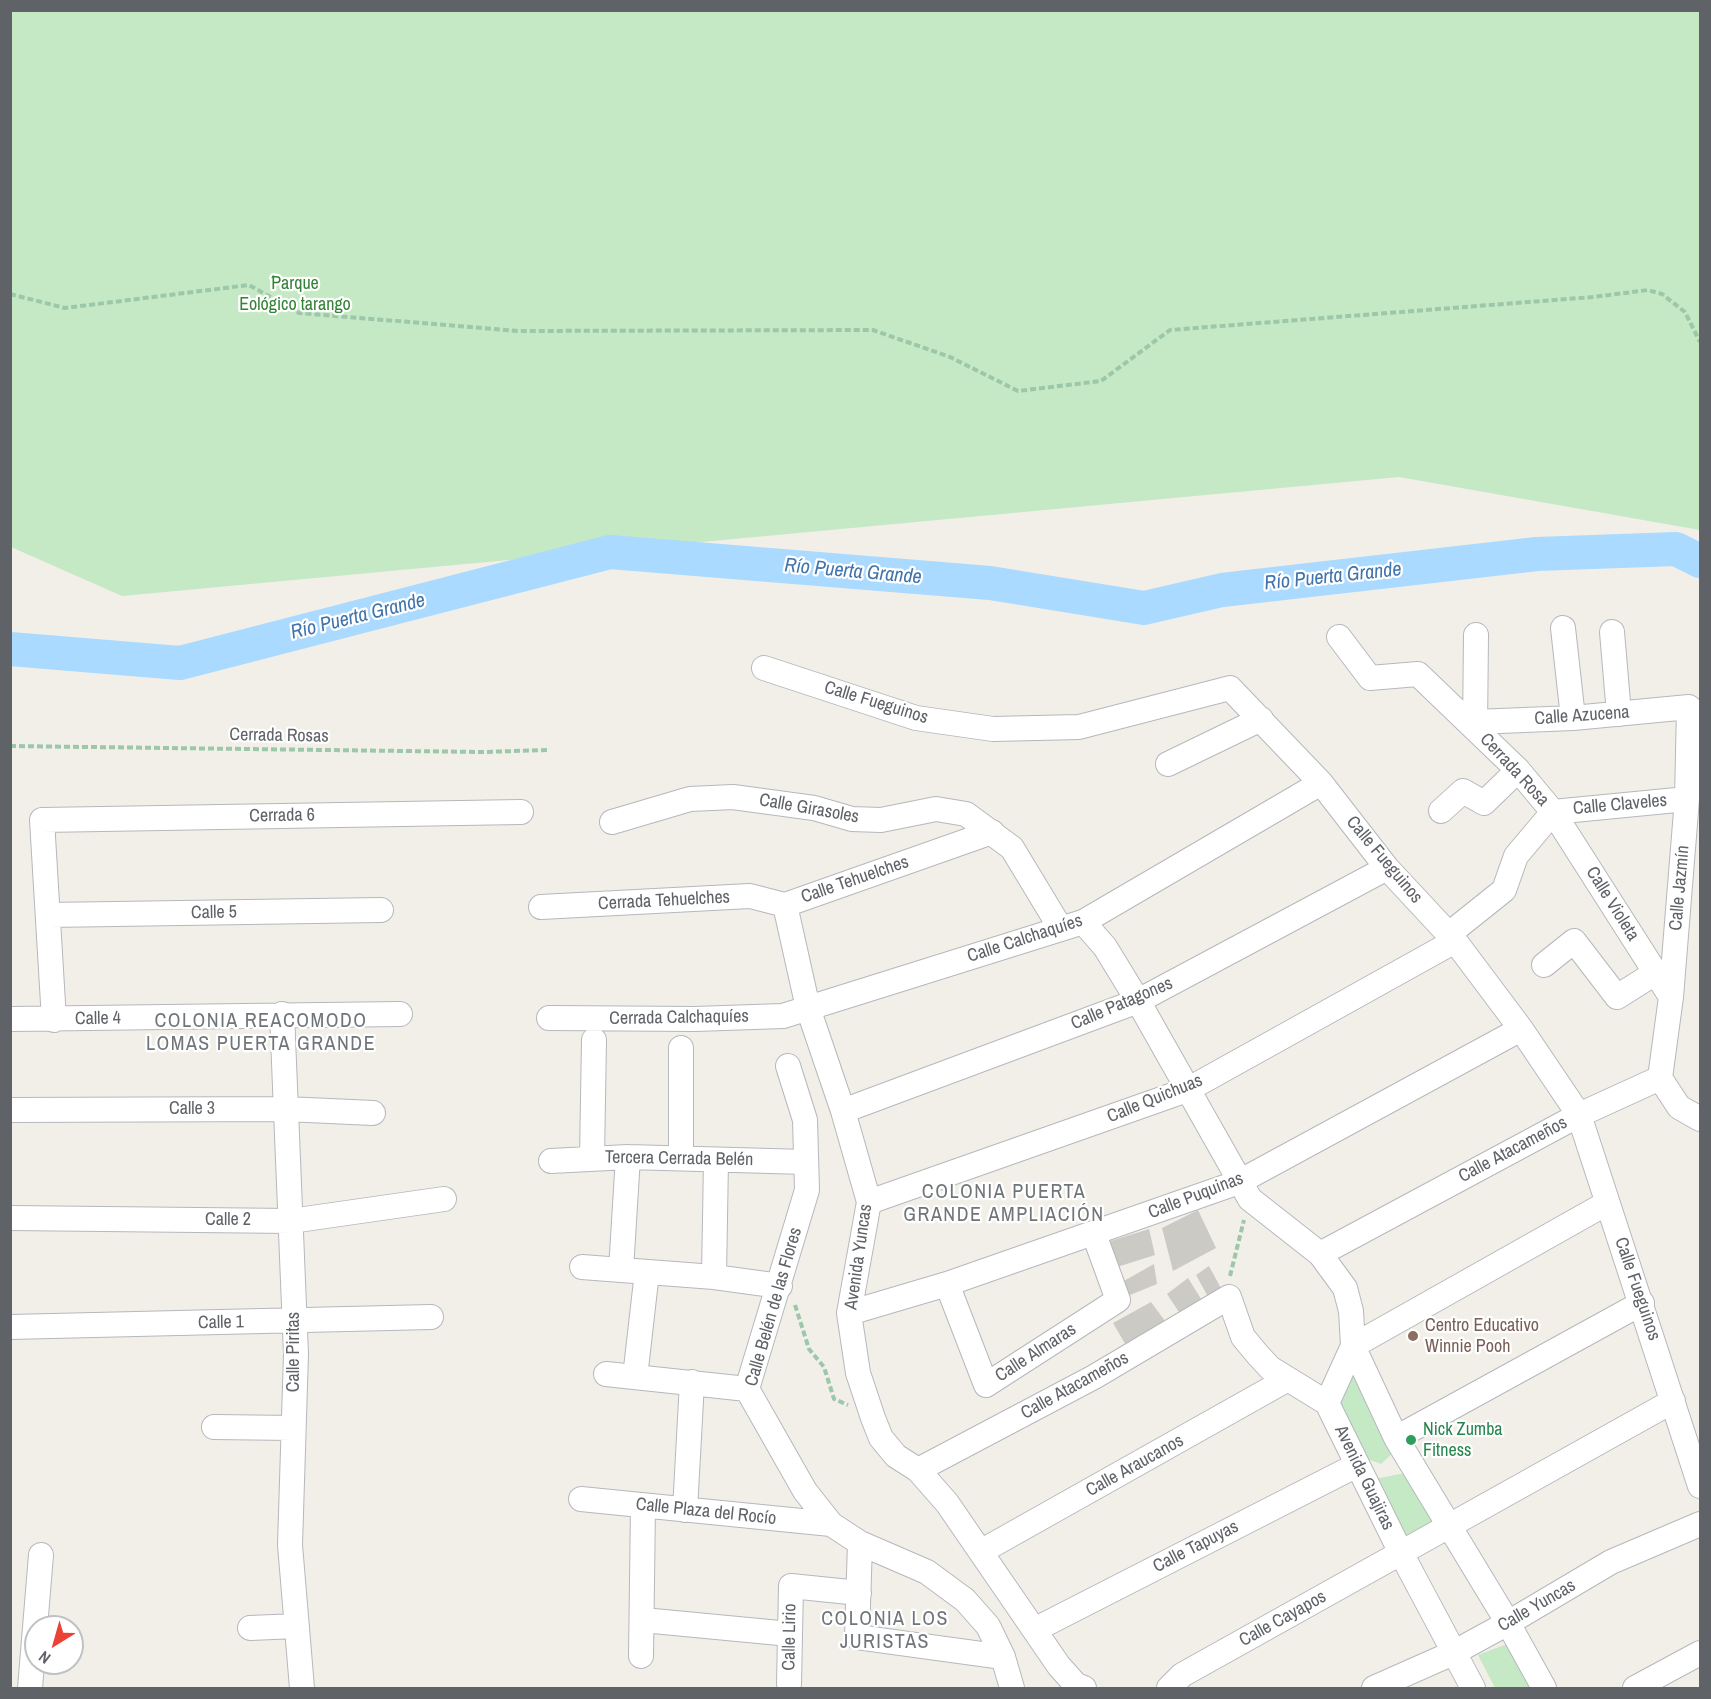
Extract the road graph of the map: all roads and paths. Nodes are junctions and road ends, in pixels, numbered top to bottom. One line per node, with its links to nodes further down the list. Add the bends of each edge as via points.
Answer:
1 (10, 294): 2 (path, via 65,308 249,285 299,313 519,331 873,330 950,357 1018,391 1101,381 1170,330 1648,290 1662,294 1685,312)
2 (1701, 342)
3 (1563, 628): 10 (street)
4 (1612, 632): 9 (street)
5 (1476, 634): 12 (street)
6 (1339, 637): 12 (street, Cerrada Rosa, via 1370,678 1418,674)
7 (764, 668): 11 (street, Calle Fueguinos, via 916,718 993,729 1079,727 1230,688)
8 (1689, 707): 9 (street, Calle Azucena); 18 (street, Calle Jazmín)
9 (1619, 714): 10 (street, Calle Azucena)
10 (1573, 718): 12 (street, Calle Azucena)
11 (1261, 720): 15 (street); 17 (street, Calle Fueguinos)
12 (1475, 725): 16 (street, Cerrada Rosa)
13 (10, 747): 14 (path, Cerrada Rosas)
14 (547, 750)
15 (1168, 764)
16 (1518, 770): 19 (street, via 1484,803 1463,791); 21 (street, Cerrada Rosa)
17 (1321, 783): 24 (street, Calle Fueguinos); 29 (street, Calle Calchaquíes)
18 (1687, 799): 21 (street, Calle Claveles); 33 (street, Calle Jazmín)
19 (1441, 811)
20 (521, 812): 28 (street, Cerrada 6, via 42,820)
21 (1553, 812): 30 (street, Calle Quichuas, via 1515,856 1504,890); 32 (street, Calle Violeta)
22 (612, 822): 23 (street, Calle Girasoles, via 690,799 733,797 814,808 852,819 881,820 936,809 966,814)
23 (992, 832): 25 (street, Calle Tehuelches); 29 (street, Calle Girasoles, via 1012,848)
24 (1387, 868): 30 (street, Calle Fueguinos); 34 (street, Calle Patagones)
25 (785, 904): 26 (street, Cerrada Tehuelches, via 750,896); 35 (street, Calle Tehuelches)
26 (541, 907)
27 (381, 910): 28 (street, Calle 5)
28 (48, 915): 40 (street)
29 (1072, 925): 34 (street, Avenida Guajiras, via 1105,947); 35 (street, Calle Calchaquíes)
30 (1452, 937): 41 (street, Calle Fueguinos); 46 (street, Calle Quichuas)
31 (1544, 965): 32 (street, via 1574,941 1617,997)
32 (1655, 973): 33 (street, Calle Violeta)
33 (1671, 997): 45 (street, Calle Jazmín)
34 (1138, 1001): 46 (street, Avenida Guajiras); 49 (street, Calle Patagones)
35 (808, 1008): 38 (street, Cerrada Calchaquíes, via 783,1016); 49 (street, Avenida Yuncas)
36 (282, 1014): 37 (street, Calle 4); 40 (street, Calle 4); 47 (street, Calle Piritas)
37 (400, 1014)
38 (549, 1018)
39 (11, 1019): 40 (street, Calle 4)
40 (54, 1020)
41 (1521, 1029): 51 (street, Calle Fueguinos); 59 (street, Calle Puquinas)
42 (594, 1040): 54 (street)
43 (681, 1048): 55 (street)
44 (788, 1066): 58 (street, Calle Belén de las Flores, via 804,1120)
45 (1660, 1078): 51 (street, Calle Atacameños); 52 (street, via 1679,1107)
46 (1187, 1090): 59 (street, Avenida Guajiras); 61 (street, Calle Quichuas)
47 (286, 1109): 48 (street, Calle 3); 50 (street, Calle 3); 64 (street, Calle Piritas)
48 (10, 1110)
49 (843, 1111): 61 (street, Avenida Yuncas)
50 (373, 1113)
51 (1578, 1115): 62 (street, Calle Fueguinos); 66 (street, Calle Atacameños)
52 (1701, 1119)
53 (628, 1157): 54 (street, Tercera Cerrada Belén); 55 (street, Tercera Cerrada Belén); 68 (street)
54 (592, 1158): 57 (street, Tercera Cerrada Belén)
55 (681, 1158): 56 (street, Tercera Cerrada Belén)
56 (716, 1160): 58 (street, Tercera Cerrada Belén); 70 (street)
57 (551, 1161)
58 (806, 1162): 72 (street, Calle Belén de las Flores, via 807,1190)
59 (1245, 1190): 65 (street, Calle Puquinas); 66 (street, Avenida Guajiras); 73 (path)
60 (444, 1199): 64 (street, Calle 2)
61 (869, 1202): 75 (street, Avenida Yuncas)
62 (1607, 1203): 74 (street, Calle Fueguinos); 79 (street)
63 (10, 1218): 64 (street, Calle 2)
64 (291, 1221): 77 (street, Calle Piritas)
65 (1094, 1234): 71 (street, Calle Puquinas); 71 (street, Calle Almaras, via 1118,1300 986,1385)
66 (1320, 1254): 79 (street, Avenida Guajiras, via 1345,1288)
67 (582, 1267): 68 (street)
68 (621, 1270): 69 (street)
69 (647, 1272): 70 (street); 81 (street)
70 (714, 1277): 72 (street)
71 (947, 1284): 75 (street, Calle Puquinas)
72 (779, 1290): 84 (street, Calle Belén de las Flores); 87 (path, via 797,1294 795,1307 809,1349 824,1367 834,1399)
73 (1228, 1297): 82 (street, Avenida Guajiras, via 1243,1337 1270,1368); 92 (street, Calle Atacameños, via 1094,1377)
74 (1642, 1303): 85 (street, Calle Fueguinos); 90 (street)
75 (849, 1313): 87 (street, Avenida Yuncas, via 858,1373)
76 (431, 1317): 77 (street, Calle 1)
77 (295, 1321): 78 (street, Calle 1); 89 (street, Calle Piritas)
78 (10, 1327)
79 (1353, 1346): 86 (street, Avenida Guajiras); 90 (street, Avenida Guajiras)
80 (606, 1374): 81 (street)
81 (635, 1377): 83 (street)
82 (1288, 1379): 86 (street, Avenida Guajiras); 101 (street, Calle Araucanos)
83 (692, 1382): 84 (street); 96 (street)
84 (747, 1389): 97 (street, Calle Belén de las Flores, via 806,1491)
85 (1673, 1401): 93 (street, Calle Fueguinos); 99 (street)
86 (1327, 1403): 91 (street, Avenida Guajiras)
87 (873, 1418): 92 (street, Avenida Yuncas, via 881,1438 896,1456)
88 (214, 1427): 89 (street)
89 (293, 1428): 107 (street, Calle Piritas, via 290,1545)
90 (1396, 1438): 99 (street, Avenida Guajiras)
91 (1357, 1465): 102 (street, Avenida Guajiras); 109 (street, Calle Tapuyas)
92 (918, 1470): 101 (street, Avenida Yuncas)
93 (1701, 1486)
94 (581, 1499): 95 (street, Calle Plaza del Rocío)
95 (643, 1506): 96 (street, Calle Plaza del Rocío); 105 (street)
96 (685, 1510): 97 (street, Calle Plaza del Rocío)
97 (831, 1524): 100 (street, Calle Belén de las Flores)
98 (1701, 1524): 106 (street, Calle Yuncas, via 1611,1562)
99 (1450, 1528): 102 (street, Avenida Guajiras); 106 (street, Avenida Guajiras)
100 (860, 1543): 104 (street); 114 (street, Calle Belén de las Flores, via 927,1572 965,1600 988,1626)
101 (982, 1551): 109 (street, Avenida Yuncas)
102 (1401, 1553): 111 (street, Avenida Guajiras); 120 (street, Calle Cayapos, via 1182,1675)
103 (41, 1555): 116 (street)
104 (859, 1593): 110 (street, Calle Lirio, via 790,1586); 114 (street, via 857,1636)
105 (643, 1620): 110 (street); 113 (street)
106 (1508, 1623): 111 (street, Calle Yuncas); 123 (street, Avenida Guajiras)
107 (297, 1626): 108 (street); 117 (street, Calle Piritas)
108 (250, 1628)
109 (1036, 1629): 119 (street, Avenida Yuncas, via 1059,1666)
110 (790, 1634): 115 (street, Calle Lirio)
111 (1453, 1653): 121 (street, Calle Yuncas); 122 (street, Avenida Guajiras)
112 (1701, 1653): 124 (street)
113 (641, 1656)
114 (1003, 1657): 118 (street, Calle Belén de las Flores)
115 (789, 1684)
116 (30, 1689)
117 (302, 1689)
118 (1012, 1689)
119 (1084, 1689)
120 (1169, 1689)
121 (1374, 1689)
122 (1473, 1689)
123 (1544, 1689)
124 (1635, 1689)

